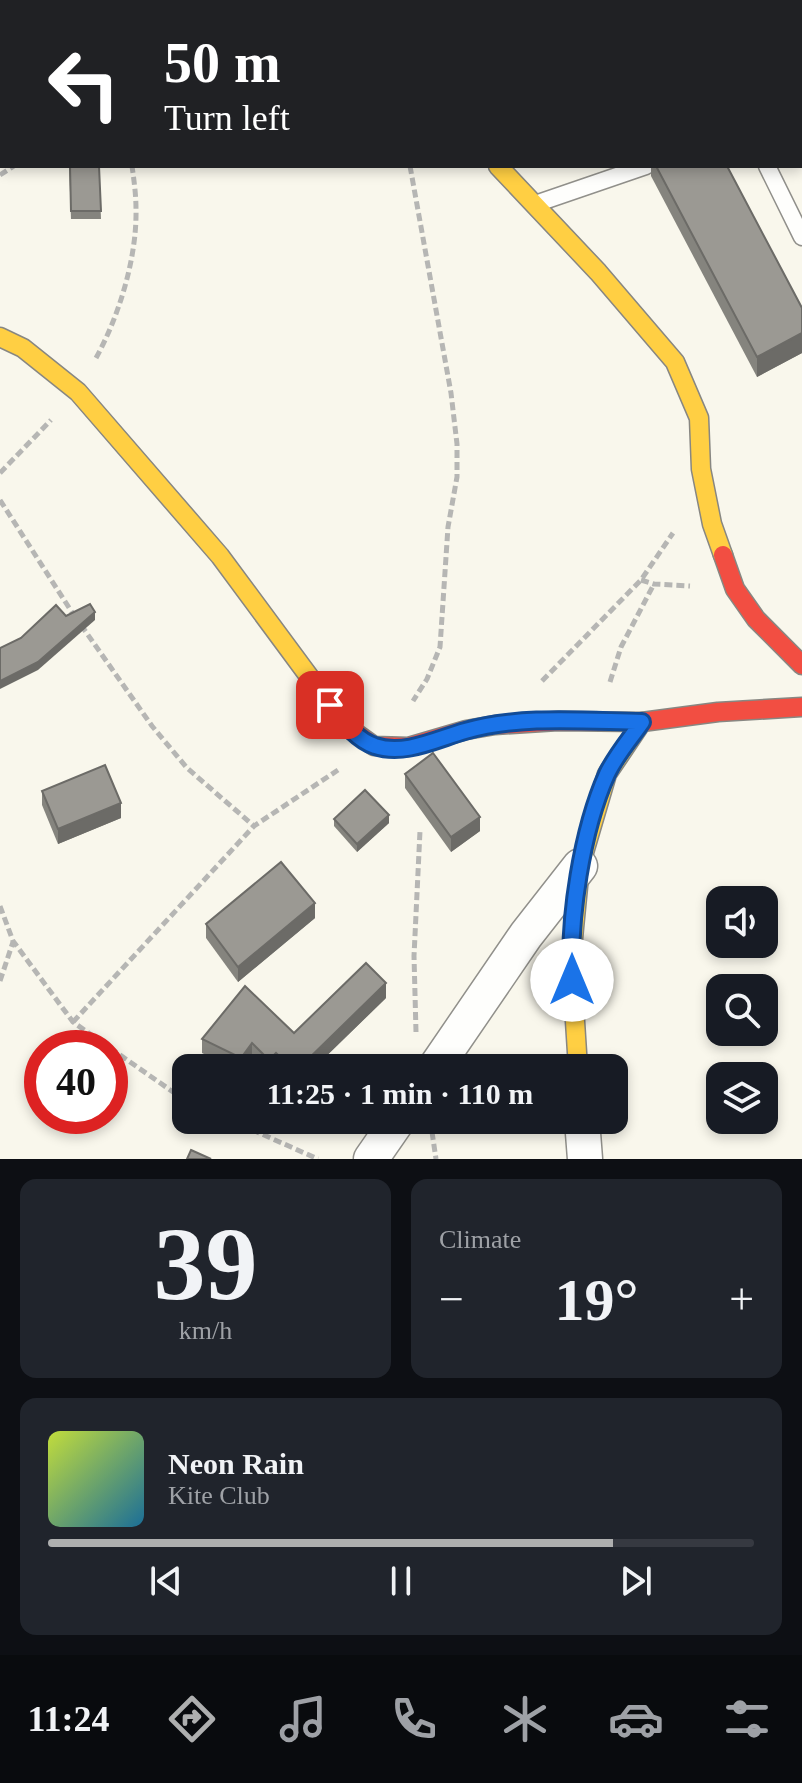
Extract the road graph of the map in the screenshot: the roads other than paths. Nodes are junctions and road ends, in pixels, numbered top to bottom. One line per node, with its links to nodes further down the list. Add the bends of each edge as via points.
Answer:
1 (500, 168): 4 (street)
2 (640, 168): 4 (lane)
3 (768, 168): 5 (lane)
4 (535, 204): 7 (street, via 675,362 699,418 701,469 712,524 735,589 756,619)
5 (802, 237)
6 (0, 337): 9 (street, via 23,348 78,392 220,556 356,734 380,747 408,747 495,725)
7 (802, 665)
8 (802, 707): 9 (street)
9 (642, 722): 10 (street, via 607,774)
10 (580, 866): 11 (street); 12 (street, via 571,959)
11 (427, 1054)
12 (577, 1054)
13 (388, 1134): 15 (street)
14 (583, 1134): 16 (street)
15 (371, 1159)
16 (585, 1159)

